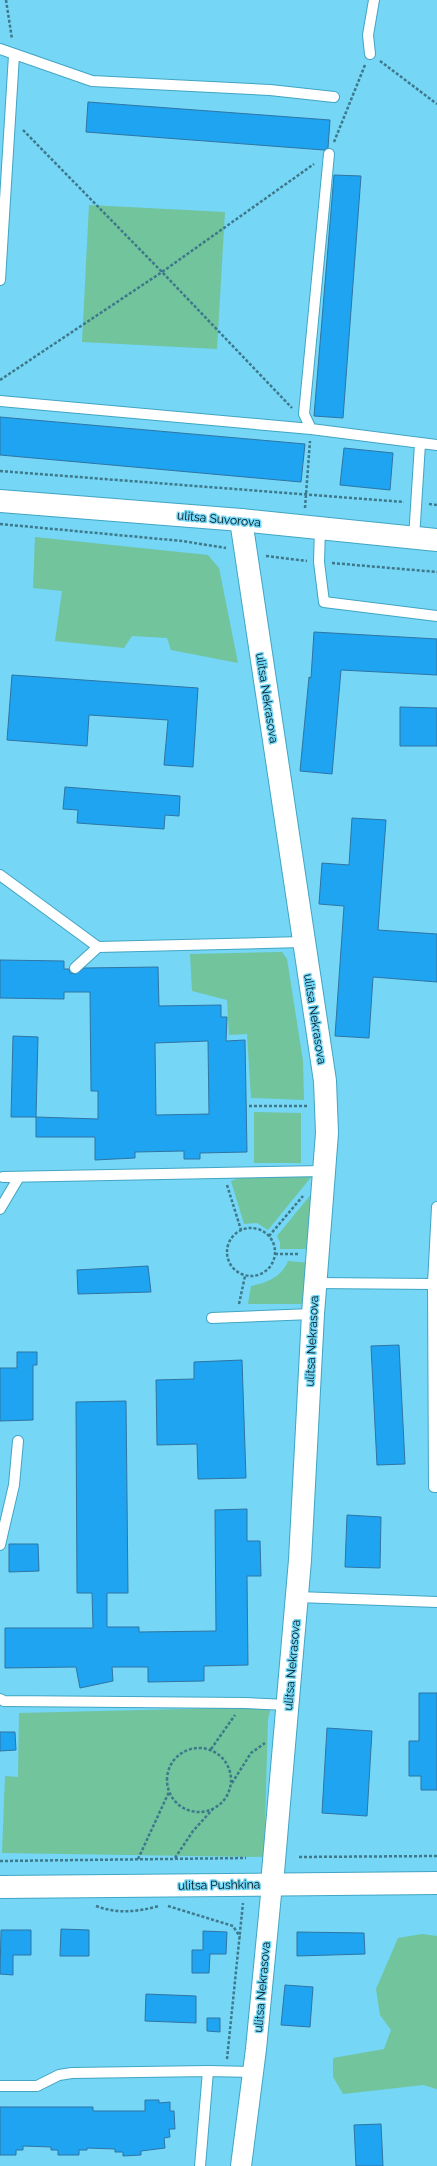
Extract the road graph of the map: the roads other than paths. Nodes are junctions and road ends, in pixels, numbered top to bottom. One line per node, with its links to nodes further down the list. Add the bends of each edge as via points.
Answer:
1 (374, 0): 3 (lane, via 368,35)
2 (0, 49): 4 (lane)
3 (370, 54)
4 (14, 55): 5 (lane, via 92,81 270,90); 7 (lane)
5 (334, 97)
6 (329, 154): 9 (lane, via 304,414)
7 (0, 280)
8 (0, 400): 9 (lane)
9 (311, 429): 10 (lane)
10 (420, 444): 11 (lane); 15 (lane)
11 (437, 445)
12 (0, 501): 13 (main road, ulitsa Suvorova)
13 (241, 520): 14 (main road, ulitsa Suvorova); 19 (main road, ulitsa Nekrasova)
14 (311, 527): 15 (main road, ulitsa Suvorova); 17 (lane, via 324,602)
15 (414, 538): 16 (main road, ulitsa Suvorova)
16 (437, 540)
17 (437, 616)
18 (0, 875): 20 (lane)
19 (303, 942): 20 (lane); 22 (main road, ulitsa Nekrasova, via 325,1081 327,1134)
20 (98, 947): 21 (lane)
21 (75, 968)
22 (324, 1171): 24 (lane); 27 (main road, ulitsa Nekrasova)
23 (3, 1177): 24 (lane)
24 (19, 1177): 26 (lane)
25 (437, 1207): 28 (lane)
26 (0, 1209)
27 (316, 1283): 28 (lane); 29 (main road, ulitsa Nekrasova)
28 (433, 1284): 32 (lane, via 434,1487)
29 (313, 1314): 30 (lane); 34 (main road, ulitsa Nekrasova)
30 (212, 1318)
31 (18, 1441): 33 (lane, via 14,1485)
32 (437, 1487)
33 (0, 1545)
34 (298, 1597): 35 (lane); 37 (main road, ulitsa Nekrasova)
35 (437, 1602)
36 (0, 1699): 37 (lane)
37 (289, 1705): 39 (main road, ulitsa Nekrasova)
38 (437, 1883): 39 (main road, ulitsa Pushkina)
39 (272, 1884): 40 (main road, ulitsa Pushkina); 42 (street, ulitsa Nekrasova)
40 (0, 1887)
41 (208, 2071): 42 (lane); 43 (lane, via 72,2073 59,2075 37,2086); 44 (lane)
42 (253, 2072): 45 (street, ulitsa Nekrasova)
43 (0, 2086)
44 (200, 2166)
45 (241, 2166)

